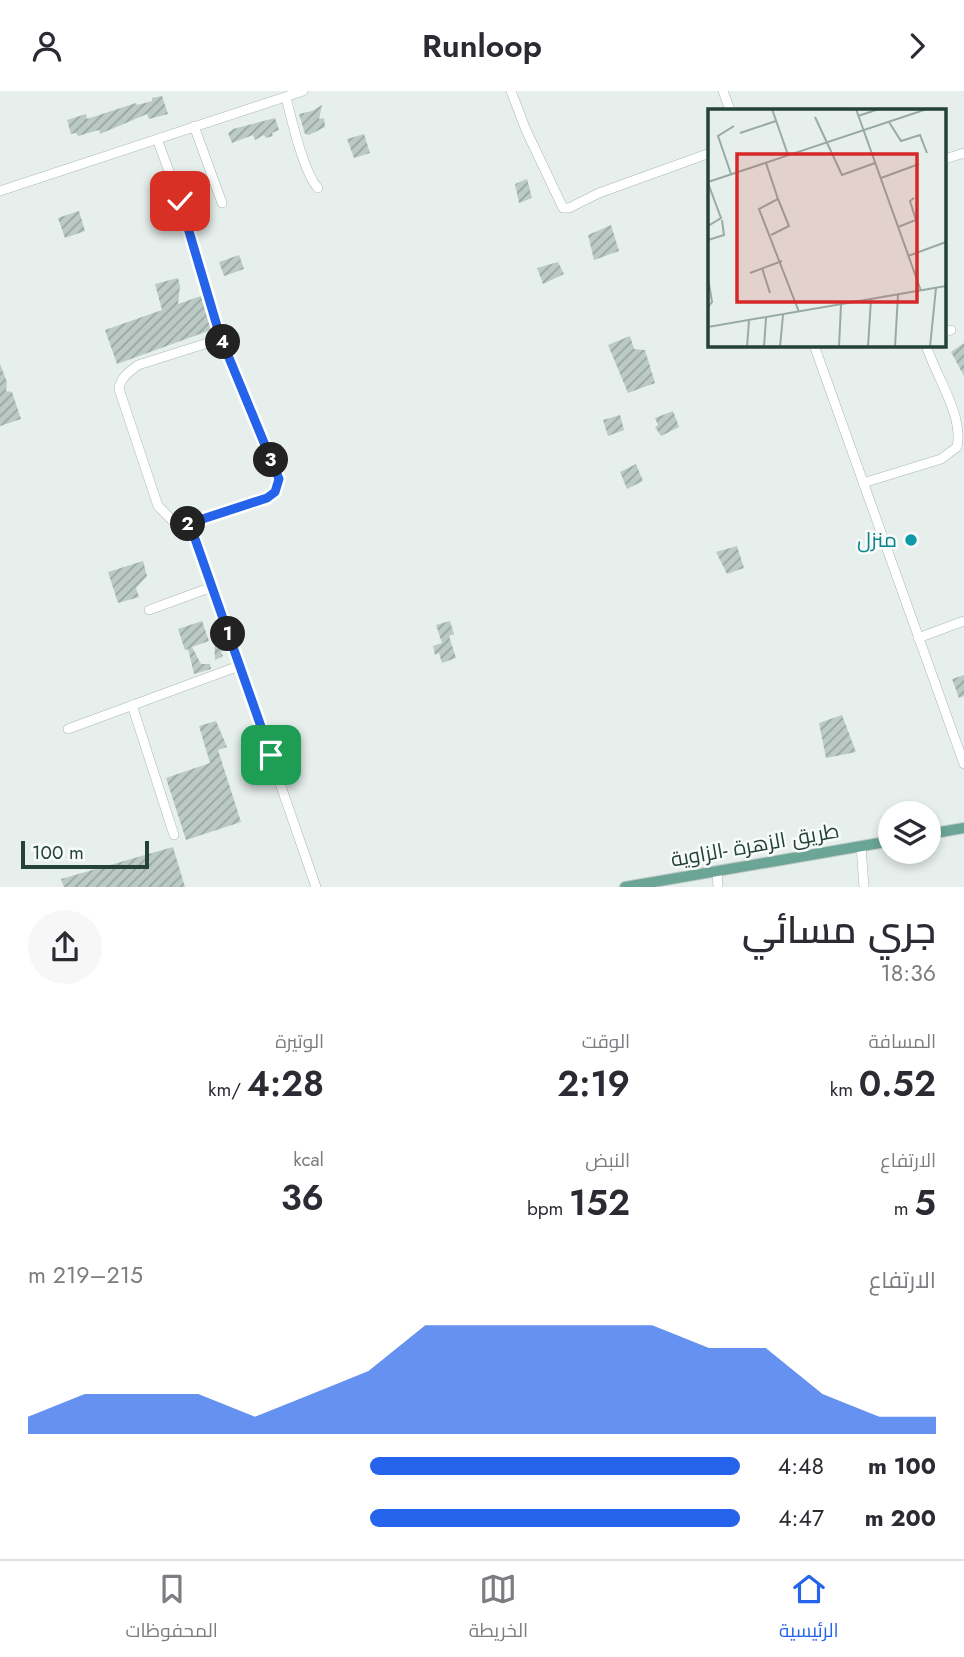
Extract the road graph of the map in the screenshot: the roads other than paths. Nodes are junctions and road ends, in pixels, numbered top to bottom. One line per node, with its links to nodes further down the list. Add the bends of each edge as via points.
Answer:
1 (303, 91): 5 (street)
2 (511, 91): 10 (street, via 564,208)
3 (723, 91): 6 (street)
4 (270, 96): 5 (street); 7 (street)
5 (286, 97): 12 (street)
6 (730, 109)
7 (194, 126): 8 (street); 14 (street)
8 (157, 139): 13 (street); 15 (street)
9 (964, 153): 11 (street)
10 (708, 154)
11 (946, 159)
12 (318, 188)
13 (0, 191)
14 (222, 203)
15 (220, 336): 19 (street, via 279,479 275,492 267,498); 19 (street, via 138,365 120,383 158,506)
16 (815, 347): 18 (street)
17 (927, 347): 18 (street, via 955,417 957,447 941,459)
18 (863, 483): 23 (street)
19 (181, 526): 20 (street, via 193,533)
20 (212, 587): 21 (street); 24 (street)
21 (149, 610)
22 (964, 621): 23 (street)
23 (918, 638): 27 (street)
24 (239, 666): 25 (street); 34 (street)
25 (132, 705): 26 (street); 30 (street)
26 (68, 729)
27 (964, 764)
28 (964, 828): 29 (main road)
29 (941, 832)
30 (174, 835)
31 (878, 843): 32 (main road, طريق الزهرة -الزاوية)
32 (861, 846): 33 (main road, طريق الزهرة -الزاوية); 37 (street)
33 (717, 871): 35 (main road, طريق الزهرة -الزاوية); 36 (street)
34 (316, 887)
35 (625, 887)
36 (718, 887)
37 (864, 887)

